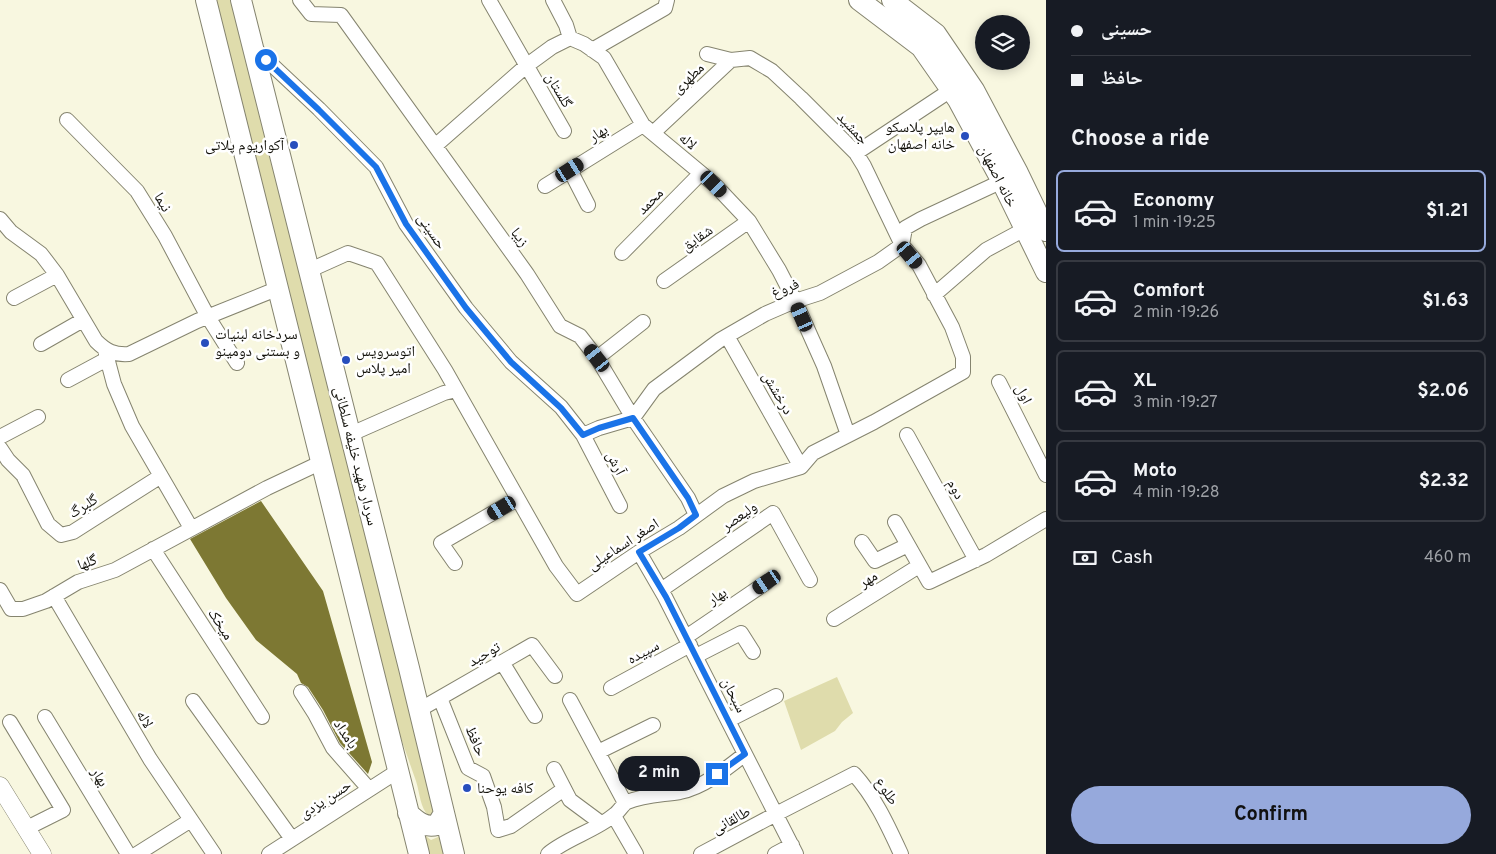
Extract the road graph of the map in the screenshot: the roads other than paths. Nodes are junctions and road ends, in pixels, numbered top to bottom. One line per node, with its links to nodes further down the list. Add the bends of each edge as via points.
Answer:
1 (206, 0): 36 (main road)
2 (241, 0): 10 (main road, سردار شهید خلیفه سلطانی)
3 (300, 0): 19 (street, زیبا, via 311,14 341,15)
4 (489, 0): 14 (street, گلستان)
5 (553, 0): 9 (street)
6 (667, 0): 11 (street, via 665,8)
7 (859, 0): 15 (main road, خانه اصفهان, via 921,47)
8 (892, 0): 23 (main road, خانه اصفهان, via 936,34 974,90)
9 (570, 38): 11 (street, لاله); 14 (street)
10 (253, 47): 32 (main road, سردار شهید خلیفه سلطانی); 55 (street, حسینی, via 376,167 406,224 466,308 511,362 561,408)
11 (592, 50): 17 (street, لاله, via 604,58)
12 (707, 54): 13 (street)
13 (732, 60): 17 (street, مطهری); 20 (street, جمشید, via 750,58 772,71)
14 (526, 66): 18 (street, گلستان); 19 (street)
15 (951, 90): 20 (street); 23 (main road, خانه اصفهان)
16 (68, 120): 40 (street, نیما, via 137,191)
17 (648, 129): 21 (street, بهار); 22 (street, لاله)
18 (564, 131)
19 (435, 146): 46 (street, زیبا, via 527,274 560,326 580,336)
20 (856, 154): 30 (street, جمشید)
21 (570, 170): 24 (street, بهار); 25 (street)
22 (701, 173): 27 (street, لاله); 31 (street, محمد)
23 (1010, 177): 28 (main road, خانه اصفهان); 29 (main road, خانه اصفهان); 30 (street, فروغ, via 905,228)
24 (545, 186)
25 (588, 205)
26 (0, 219): 34 (street, via 11,232 41,254)
27 (749, 221): 35 (street, شقایق); 39 (street, لاله)
28 (1025, 229): 33 (main road, خانه اصفهان); 37 (street, via 986,250)
29 (1046, 231)
30 (902, 245): 37 (street, اصغر اسماعیلی, via 919,265); 39 (street, فروغ, via 878,262 820,293)
31 (622, 252)
32 (310, 270): 50 (street, اصغر اسماعیلی, via 348,253 377,264); 53 (main road, سردار شهید خلیفه سلطانی)
33 (1046, 272)
34 (57, 275): 38 (street); 41 (street)
35 (664, 281)
36 (278, 288): 40 (street); 59 (main road)
37 (934, 295): 54 (street, اصغر اسماعیلی, via 963,357 962,372)
38 (14, 298)
39 (794, 300): 43 (street, فروغ); 54 (street, لاله, via 824,366)
40 (208, 317): 45 (street, via 129,354); 47 (street, نیما)
41 (83, 320): 44 (street); 45 (street)
42 (643, 322): 46 (street)
43 (727, 336): 52 (street, فروغ, via 654,389); 60 (street, درخشش)
44 (41, 344)
45 (106, 354): 48 (street); 62 (street, via 114,384 132,426)
46 (597, 358): 52 (street, زیبا)
47 (237, 363)
48 (68, 380)
49 (999, 382): 61 (street, اول)
50 (456, 390): 53 (street); 63 (street, اصغر اسماعیلی)
51 (38, 417): 57 (street)
52 (633, 418): 55 (street); 65 (street, زیبا, via 688,498)
53 (351, 434): 92 (main road, سردار شهید خلیفه سلطانی)
54 (848, 434): 60 (street, اصغر اسماعیلی, via 813,453)
55 (583, 435): 64 (street, آرش)
56 (907, 435): 73 (street, دوم)
57 (0, 437)
58 (0, 448): 62 (street, گلبرگ, via 24,475 48,524 61,535 72,532)
59 (322, 462): 68 (street, گلها); 102 (main road)
60 (802, 467): 65 (street, اصغر اسماعیلی, via 754,481 723,496)
61 (1046, 475)
62 (161, 476): 68 (street)
63 (517, 498): 72 (street, اصغر اسماعیلی, via 556,566 577,594); 74 (street, via 441,543)
64 (620, 506)
65 (696, 515): 72 (street, اصغر اسماعیلی)
66 (1046, 519): 73 (street)
67 (895, 522): 70 (street)
68 (191, 528): 71 (street, گلها)
69 (862, 542): 70 (street, via 875,561)
70 (908, 544): 75 (street)
71 (153, 549): 80 (street, گلها, via 115,570 78,582); 95 (street, میخک)
72 (639, 552): 79 (street, سبحان)
73 (976, 560): 75 (street, via 929,582)
74 (455, 563)
75 (919, 566): 81 (street, مهر)
76 (810, 580): 79 (street, ولیعصر, via 773,513)
77 (767, 582): 82 (street, بهار)
78 (0, 590): 80 (street, گلها, via 12,609 22,609)
79 (661, 590): 82 (street, سبحان)
80 (54, 596): 111 (street, لاله, via 150,759)
81 (834, 619)
82 (691, 646): 83 (street, via 741,633); 86 (street, سپیده); 96 (street, سبحان)
83 (753, 652)
84 (502, 662): 85 (street, توحید, via 532,645); 89 (street, توحید); 93 (street)
85 (554, 676)
86 (611, 688)
87 (301, 692): 104 (street, بامداد, via 333,748)
88 (776, 696): 96 (street)
89 (440, 698): 92 (street, توحید); 105 (street, حافظ, via 468,768 483,776 498,830 511,826)
90 (570, 700): 99 (street)
91 (193, 701): 114 (street)
92 (419, 710): 108 (main road, سردار شهید خلیفه سلطانی)
93 (535, 716)
94 (45, 717): 117 (street, بهار)
95 (262, 717)
96 (729, 720): 100 (street, سبحان)
97 (10, 722): 113 (street, via 63,810)
98 (653, 725): 99 (street)
99 (598, 752): 106 (street)
100 (745, 754): 106 (street, via 706,782 681,792); 109 (street, سبحان)
101 (554, 769): 105 (street)
102 (398, 771): 104 (street, حسن یزدی); 107 (main road)
103 (0, 787): 113 (street)
104 (369, 789): 114 (street, حسن یزدی)
105 (564, 789): 112 (street, via 570,800)
106 (625, 803): 110 (street)
107 (408, 813): 108 (main road, via 429,827 437,825); 121 (main road)
108 (444, 813): 122 (main road, سردار شهید خلیفه سلطانی)
109 (776, 814): 115 (street, سبحان); 125 (street, طالقانی); 127 (street, طلوع, via 854,774 885,819)
110 (614, 816): 112 (street); 124 (street)
111 (191, 820): 118 (street); 119 (street, لاله)
112 (601, 823): 123 (street)
113 (27, 828): 116 (street)
114 (292, 839): 120 (street, حسن یزدی)
115 (794, 850): 126 (street)
116 (41, 854)
117 (128, 854)
118 (137, 854)
119 (214, 854)
120 (269, 854)
121 (418, 854)
122 (454, 854)
123 (548, 854)
124 (636, 854)
125 (701, 854)
126 (775, 854)
127 (902, 854)

